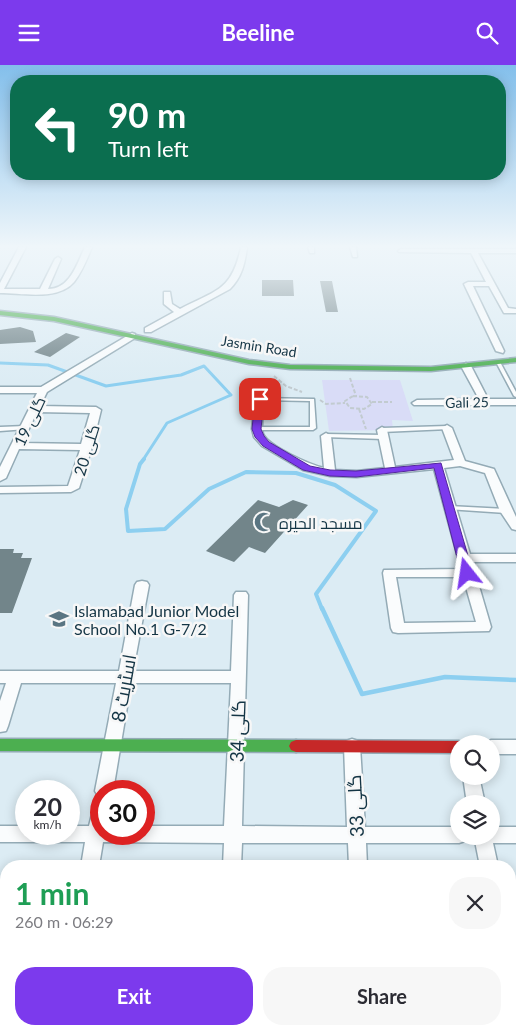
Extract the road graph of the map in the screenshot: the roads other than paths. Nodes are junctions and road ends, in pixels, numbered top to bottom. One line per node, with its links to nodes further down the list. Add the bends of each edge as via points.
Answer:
1 (218, 292): 8 (street)
2 (472, 292): 12 (street)
3 (497, 292): 6 (street, via 507,311)
4 (167, 294): 8 (street, via 167,304)
5 (0, 306): 9 (street, Jasmin Road, via 54,310)
6 (516, 311)
7 (0, 313): 10 (street, Jasmin Road, via 54,319)
8 (181, 313): 9 (street)
9 (148, 330): 12 (street, Jasmin Road, via 278,357 348,360)
10 (132, 335): 14 (street, Jasmin Road, via 250,362 290,367 409,369); 16 (street)
11 (516, 351): 12 (street, Jasmin Road)
12 (499, 357): 13 (street, Jasmin Road); 14 (street, Jasmin Road); 17 (lane)
13 (516, 360)
14 (466, 366): 19 (street)
15 (0, 390): 16 (street)
16 (43, 390): 22 (street, گلی 19)
17 (516, 396)
18 (260, 399): 23 (street); 23 (lane, via 312,400 313,428)
19 (485, 402): 20 (street, Gali 25); 21 (street, Gali 25)
20 (516, 402)
21 (418, 403)
22 (34, 409): 24 (street, گلی 19); 30 (street, گلی 20, via 96,410)
23 (257, 425): 34 (street, via 259,437 266,444 307,468)
24 (25, 428): 25 (lane); 29 (street, گلی 19)
25 (0, 429)
26 (448, 429): 27 (lane); 31 (street)
27 (382, 433): 28 (lane); 33 (street)
28 (326, 436): 34 (street)
29 (17, 446): 30 (street); 35 (street, گلی 19)
30 (87, 447): 36 (street, گلی 20, via 75,486 71,489)
31 (460, 463): 32 (street); 38 (street, via 490,471)
32 (438, 465): 33 (street); 37 (street)
33 (391, 471): 34 (street)
34 (330, 473)
35 (1, 474)
36 (0, 490)
37 (449, 509): 38 (lane); 40 (street)
38 (506, 511): 39 (street)
39 (516, 526)
40 (463, 558): 41 (street); 42 (street)
41 (516, 558)
42 (467, 573): 42 (street, via 389,573 398,628 484,627)
43 (142, 585): 46 (street, اسٹریٹ 8)
44 (241, 595): 47 (street, گلی 34)
45 (8, 677): 46 (street); 48 (street)
46 (125, 677): 47 (street); 50 (street, اسٹریٹ 8)
47 (239, 677): 51 (street, گلی 34)
48 (0, 726)
49 (0, 745): 50 (street)
50 (112, 745): 51 (street); 56 (street, اسٹریٹ 8)
51 (236, 746): 52 (street); 60 (street, گلی 34)
52 (352, 746): 53 (street); 61 (street, گلی 33)
53 (450, 747)
54 (500, 747): 55 (street)
55 (516, 747)
56 (106, 780)
57 (0, 834): 58 (street)
58 (90, 834)
59 (155, 834): 60 (street)
60 (233, 835): 61 (street); 68 (street, گلی 34)
61 (357, 835): 62 (street); 69 (street, گلی 33)
62 (450, 835)
63 (500, 835): 64 (street)
64 (516, 835)
65 (94, 845): 67 (street)
66 (484, 845): 70 (street)
67 (91, 860)
68 (232, 860)
69 (358, 860)
70 (488, 860)

